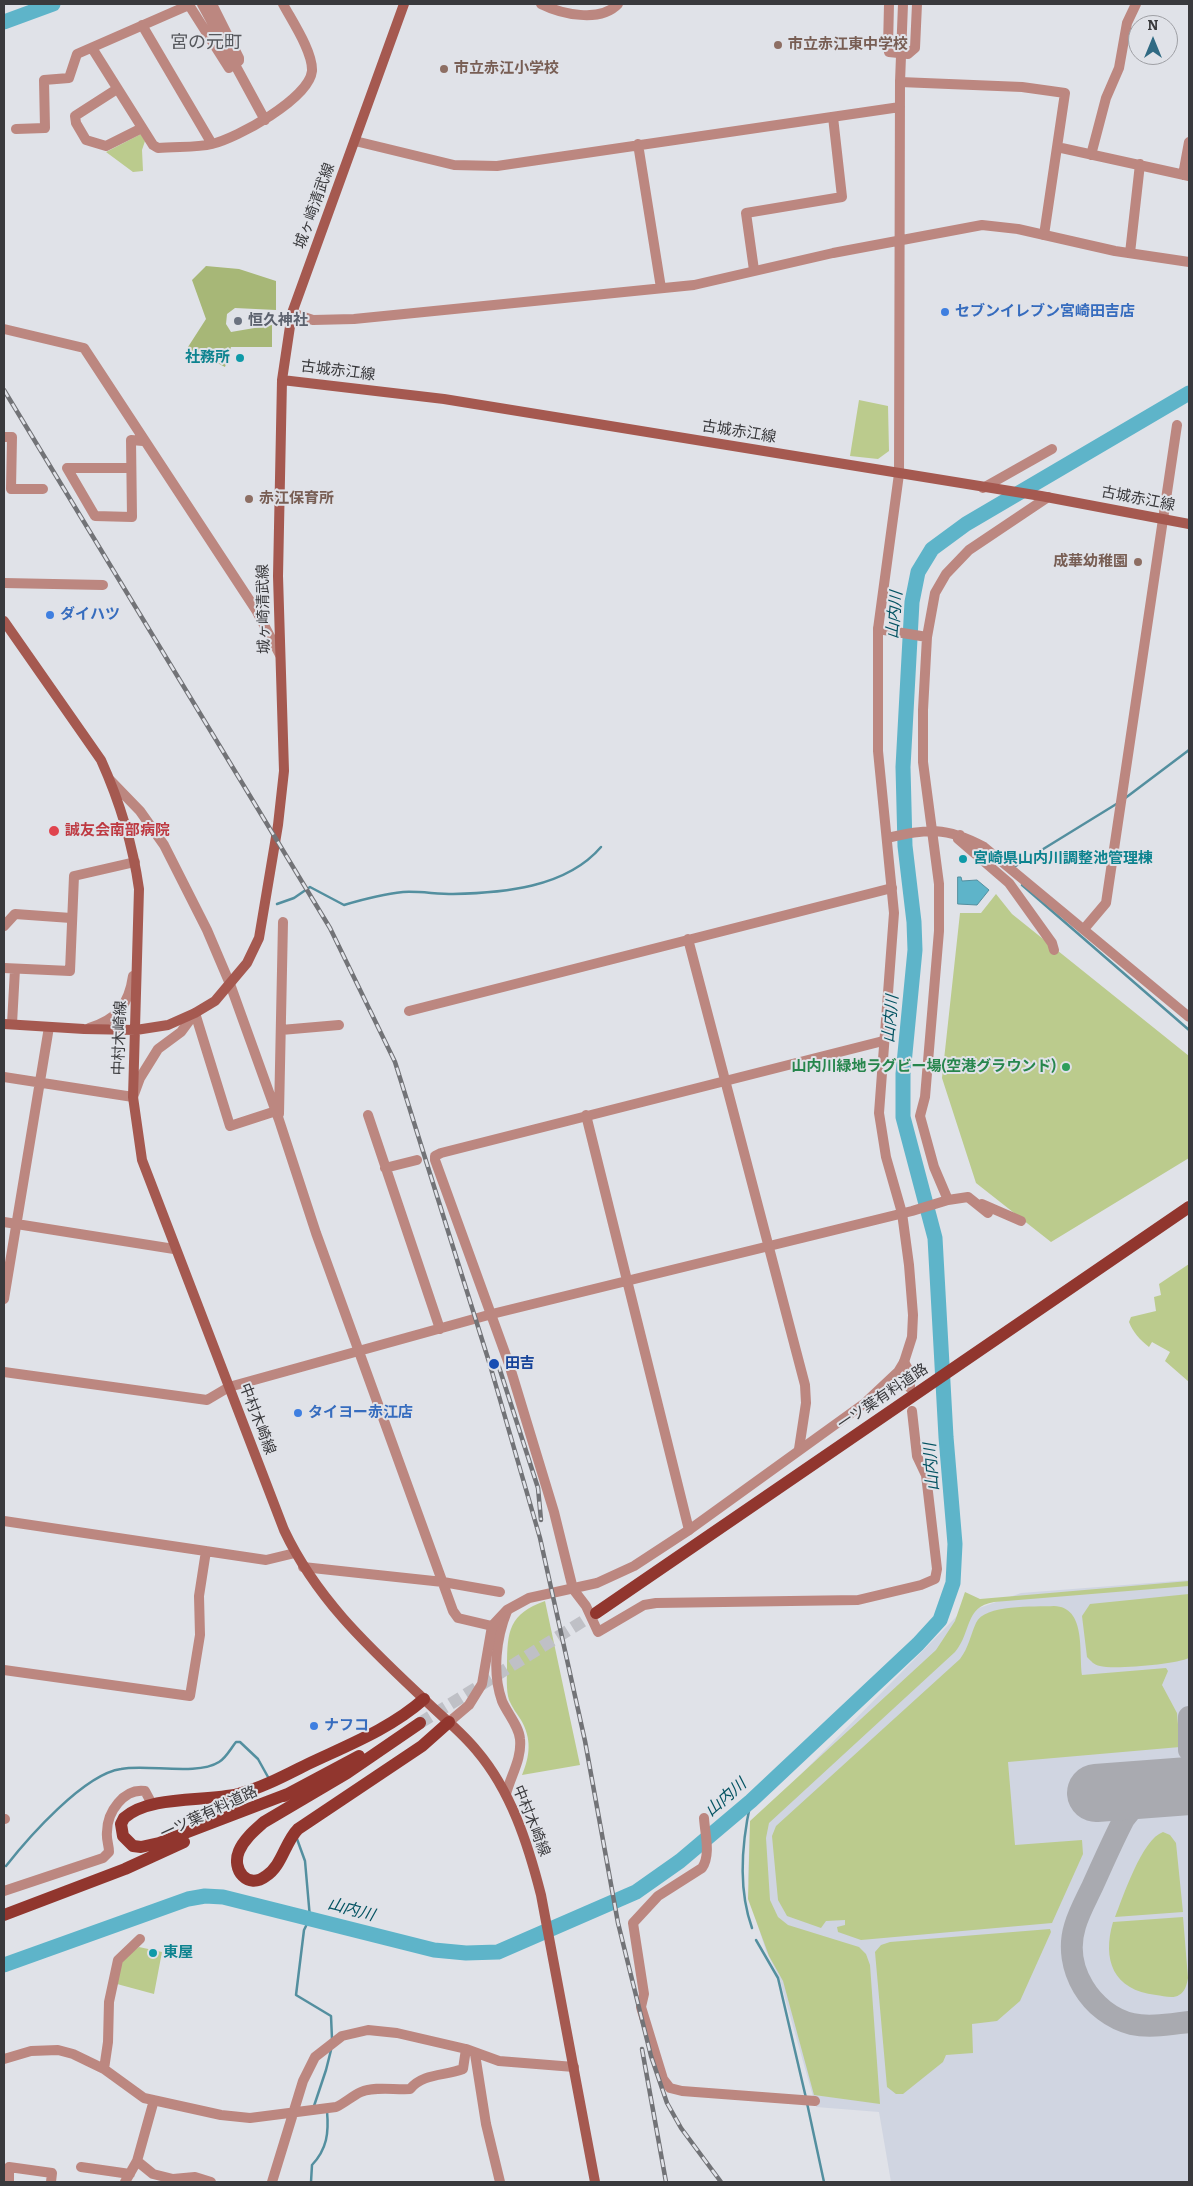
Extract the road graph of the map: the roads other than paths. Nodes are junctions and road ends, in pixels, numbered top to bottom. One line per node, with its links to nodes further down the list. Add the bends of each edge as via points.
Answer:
1 (202, 4): 14 (street)
2 (212, 4): 14 (street, via 239,58)
3 (283, 4): 19 (street, via 310,55 312,72 303,89)
4 (404, 4): 22 (main road, 城ヶ崎清武線)
5 (541, 4): 6 (street, via 564,13 596,14 608,12)
6 (618, 4)
7 (889, 4): 13 (street, via 889,52)
8 (903, 4): 13 (street)
9 (917, 4): 13 (street, via 914,48 908,54)
10 (1136, 4): 27 (street, via 1127,23 1119,68 1106,98)
11 (142, 25): 12 (street); 14 (street, via 189,5 229,68); 24 (street)
12 (92, 48): 16 (street); 21 (street, via 76,54 69,78 44,80 45,128)
13 (901, 54): 15 (street)
14 (235, 65): 19 (street)
15 (900, 82): 17 (street); 26 (street, via 1022,86 1065,93)
16 (118, 88): 20 (street); 20 (street, via 75,116 86,140 106,146)
17 (900, 107): 18 (street); 31 (street)
18 (833, 117): 25 (street); 34 (street, via 842,197 746,213)
19 (265, 120): 24 (street)
20 (142, 128): 24 (street, via 158,148)
21 (16, 129)
22 (355, 141): 25 (street, via 454,165 497,166); 36 (main road, 城ヶ崎清武線)
23 (1189, 142): 29 (street)
24 (212, 144)
25 (638, 144): 35 (street)
26 (1057, 146): 27 (street); 30 (street)
27 (1091, 155): 28 (street)
28 (1140, 164): 29 (street); 32 (street)
29 (1186, 175)
30 (1044, 235): 31 (street, via 982,225); 32 (street)
31 (899, 241): 34 (street); 44 (street)
32 (1130, 253): 33 (street)
33 (1189, 262)
34 (754, 270): 35 (street)
35 (661, 288): 36 (street, via 354,319 313,320)
36 (292, 313): 38 (main road, 城ヶ崎清武線)
37 (4, 329): 41 (street, via 84,348)
38 (282, 380): 44 (main road, 古城赤江線, via 444,399); 55 (main road, 城ヶ崎清武線, via 278,576)
39 (1177, 425): 48 (street)
40 (4, 437): 46 (street, via 12,437 11,489)
41 (143, 441): 43 (street, via 131,440); 55 (street, via 256,610)
42 (1052, 448): 45 (street)
43 (131, 468): 43 (street, via 132,517 95,516 67,468)
44 (900, 474): 45 (main road, 古城赤江線); 53 (street)
45 (987, 488): 47 (main road, 古城赤江線)
46 (43, 489)
47 (1044, 497): 48 (main road, 古城赤江線); 54 (street, via 969,550 946,574 935,593)
48 (1163, 520): 49 (main road, 古城赤江線); 65 (street, via 1106,903)
49 (1189, 524)
50 (4, 583): 51 (street)
51 (103, 585)
52 (4, 621): 56 (main road, 中村木崎線, via 101,760)
53 (878, 629): 54 (street); 59 (street, via 878,751)
54 (927, 638): 57 (street, via 923,762)
55 (280, 654): 71 (main road, 城ヶ崎清武線, via 284,771 278,825 259,938 247,963)
56 (110, 780): 60 (main road, 中村木崎線); 71 (street, via 140,811 164,845)
57 (929, 830): 58 (street); 59 (street); 92 (street, via 939,884 938,931 926,1097 920,1116)
58 (960, 835): 65 (street, via 984,847); 67 (street, via 958,839 1009,883)
59 (891, 837): 61 (street)
60 (135, 862): 62 (street, via 74,876); 68 (main road, 中村木崎線, via 139,889)
61 (892, 888): 66 (street); 81 (street, via 892,942)
62 (71, 918): 64 (street, via 15,914); 70 (street, via 70,971)
63 (283, 922): 80 (street)
64 (4, 926)
65 (1084, 929): 74 (street)
66 (688, 940): 72 (street); 83 (street)
67 (1054, 950)
68 (138, 960): 78 (street, via 130,995 120,1010 101,1024); 79 (main road, 中村木崎線)
69 (4, 968): 70 (street)
70 (15, 969): 75 (street)
71 (230, 984): 73 (main road, 城ヶ崎清武線, via 215,1001); 86 (street)
72 (408, 1010)
73 (195, 1013): 79 (main road, 城ヶ崎清武線, via 168,1025); 85 (street, via 181,1032 158,1050 140,1078); 86 (street, via 230,1126)
74 (1189, 1017)
75 (8, 1024): 77 (main road, 城ヶ崎清武線)
76 (339, 1025): 80 (street)
77 (49, 1027): 78 (main road, 城ヶ崎清武線); 84 (street)
78 (84, 1030): 79 (main road, 城ヶ崎清武線)
79 (136, 1030): 85 (main road, 中村木崎線)
80 (281, 1030): 86 (street)
81 (883, 1041): 83 (street); 94 (street, via 879,1091 881,1134)
82 (4, 1078): 84 (street)
83 (726, 1080): 88 (street); 99 (street)
84 (39, 1083): 85 (street); 98 (street)
85 (133, 1097): 100 (main road, 中村木崎線, via 142,1160)
86 (278, 1115): 105 (street, via 316,1233)
87 (368, 1115): 90 (street)
88 (586, 1115): 101 (street); 103 (street, via 435,1156)
89 (417, 1160): 90 (street)
90 (385, 1168): 104 (street)
91 (968, 1197): 92 (street); 95 (street); 97 (street)
92 (945, 1201): 94 (street)
93 (1189, 1207): 109 (main road, 一ツ葉有料道路, via 966,1360)
94 (902, 1213): 99 (street); 106 (street, via 913,1315 912,1337)
95 (988, 1213)
96 (4, 1222): 98 (street)
97 (1021, 1222)
98 (16, 1224): 100 (street); 102 (street)
99 (769, 1246): 101 (street); 111 (street, via 805,1385 806,1403)
100 (174, 1249): 108 (main road, 中村木崎線)
101 (628, 1282): 103 (street); 113 (street)
102 (4, 1298)
103 (492, 1314): 104 (street); 118 (street, via 554,1512)
104 (440, 1329): 105 (street)
105 (360, 1351): 108 (street); 117 (street)
106 (904, 1362): 109 (street); 111 (street, via 898,1372 865,1403)
107 (4, 1372): 108 (street, via 207,1400)
108 (229, 1388): 115 (main road, 中村木崎線)
109 (916, 1389): 121 (main road, 一ツ葉有料道路)
110 (912, 1410): 118 (street, via 917,1456 926,1475 937,1569 934,1579 921,1586 858,1600 656,1603 644,1605 598,1632 586,1606)
111 (799, 1449): 113 (street)
112 (4, 1521): 114 (street)
113 (689, 1530): 118 (street, via 634,1566 597,1583)
114 (206, 1551): 115 (street, via 266,1560); 123 (street, via 199,1596 200,1635 190,1696)
115 (295, 1554): 116 (main road, 中村木崎線)
116 (303, 1566): 117 (street); 124 (main road, 中村木崎線, via 339,1615)
117 (443, 1582): 119 (street); 122 (street, via 458,1618)
118 (573, 1589): 120 (street, via 529,1598)
119 (500, 1592)
120 (507, 1610): 122 (street); 127 (street, via 501,1626 496,1681 520,1737 520,1758)
121 (596, 1614)
122 (492, 1626): 125 (street, via 482,1684 469,1705)
123 (4, 1670)
124 (424, 1699): 125 (main road, 中村木崎線); 128 (main road, via 370,1735 264,1784 223,1797)
125 (449, 1722): 126 (main road, 一ツ葉有料道路, via 422,1746 298,1828 266,1877 246,1880 237,1867 239,1850 252,1832 420,1723); 127 (main road, 中村木崎線, via 477,1750)
126 (290, 1793): 128 (main road, via 159,1843 133,1846 123,1836 121,1824 139,1808); 131 (main road, 一ツ葉有料道路)
127 (506, 1794): 137 (main road, 中村木崎線, via 534,1870)
128 (152, 1804): 130 (street, via 145,1791 129,1792 112,1813 106,1833 109,1852 103,1858)
129 (704, 1818): 140 (street, via 707,1856 702,1868 658,1896 632,1923 644,1994 641,2007 663,2079 670,2088 682,2091)
130 (4, 1891)
131 (66, 1892): 132 (main road); 133 (main road, 一ツ葉有料道路)
132 (4, 1907)
133 (4, 1915)
134 (140, 1939): 138 (street, via 118,1960 109,2002)
135 (471, 2052): 137 (street, via 506,2062); 141 (street, via 463,2069 423,2079 410,2089 371,2089 359,2092 336,2107); 141 (street, via 397,2034 368,2030 354,2032 342,2036 315,2057 303,2081); 149 (street)
136 (4, 2060): 138 (street, via 31,2051 58,2050)
137 (574, 2067): 150 (main road, 中村木崎線)
138 (104, 2069): 139 (street, via 144,2098)
139 (154, 2100): 141 (street, via 250,2118); 142 (street)
140 (815, 2101)
141 (295, 2110): 148 (street)
142 (137, 2161): 144 (street); 147 (street, via 153,2174 173,2179 196,2177)
143 (81, 2167): 144 (street)
144 (127, 2178)
145 (9, 2182): 146 (street, via 10,2167 52,2173)
146 (51, 2182)
147 (212, 2182)
148 (272, 2182)
149 (500, 2182)
150 (595, 2182)

